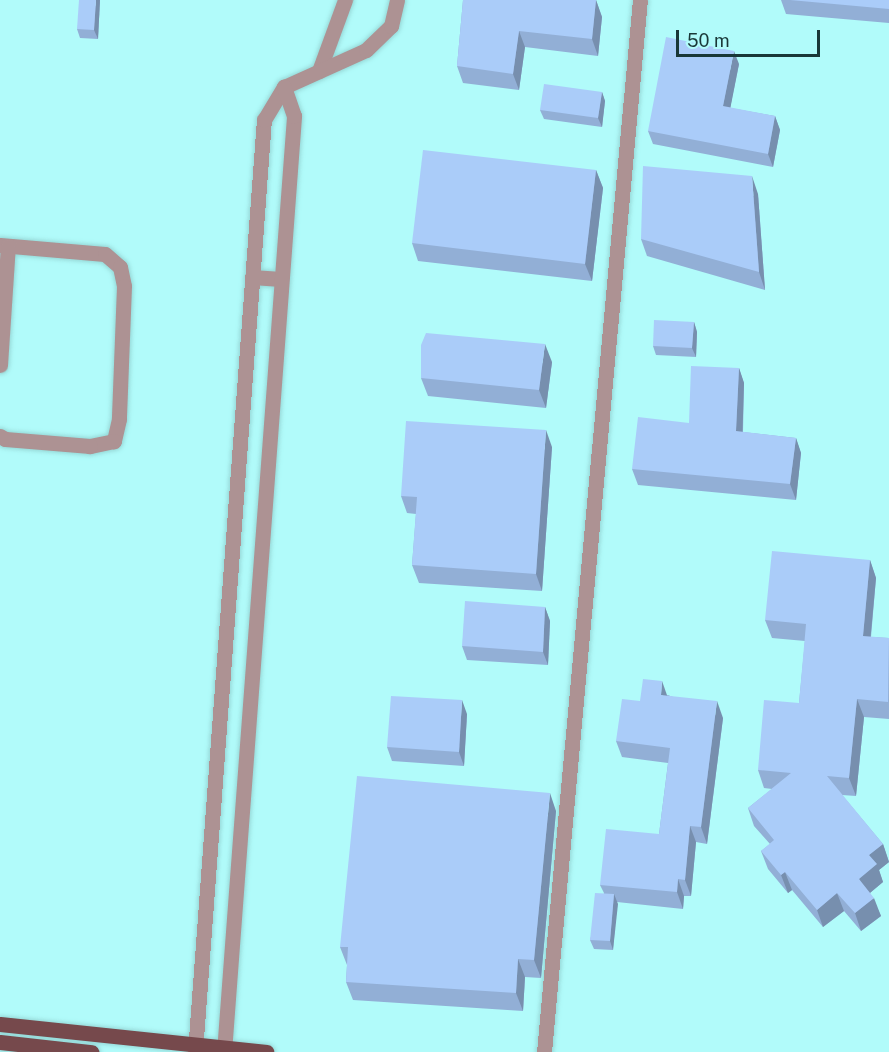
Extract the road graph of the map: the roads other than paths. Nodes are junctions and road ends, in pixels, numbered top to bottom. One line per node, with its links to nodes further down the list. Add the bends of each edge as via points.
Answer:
1 (345, 0): 4 (street)
2 (397, 0): 4 (street, via 391,26 366,50)
3 (640, 0): 19 (street)
4 (319, 71): 5 (street)
5 (284, 87): 7 (street, via 264,120); 8 (street, via 294,116)
6 (4, 246): 9 (street); 10 (street, via 96,251 120,267 124,286 118,434 114,441 104,445)
7 (252, 277): 8 (street); 11 (street)
8 (280, 279): 12 (street)
9 (0, 365)
10 (0, 436)
11 (220, 715): 12 (street); 15 (street)
12 (248, 717): 16 (street)
13 (0, 1024): 15 (main road)
14 (0, 1042): 17 (main road)
15 (195, 1049): 16 (main road)
16 (224, 1050): 18 (main road)
17 (91, 1052)
18 (267, 1052)
19 (544, 1052)

